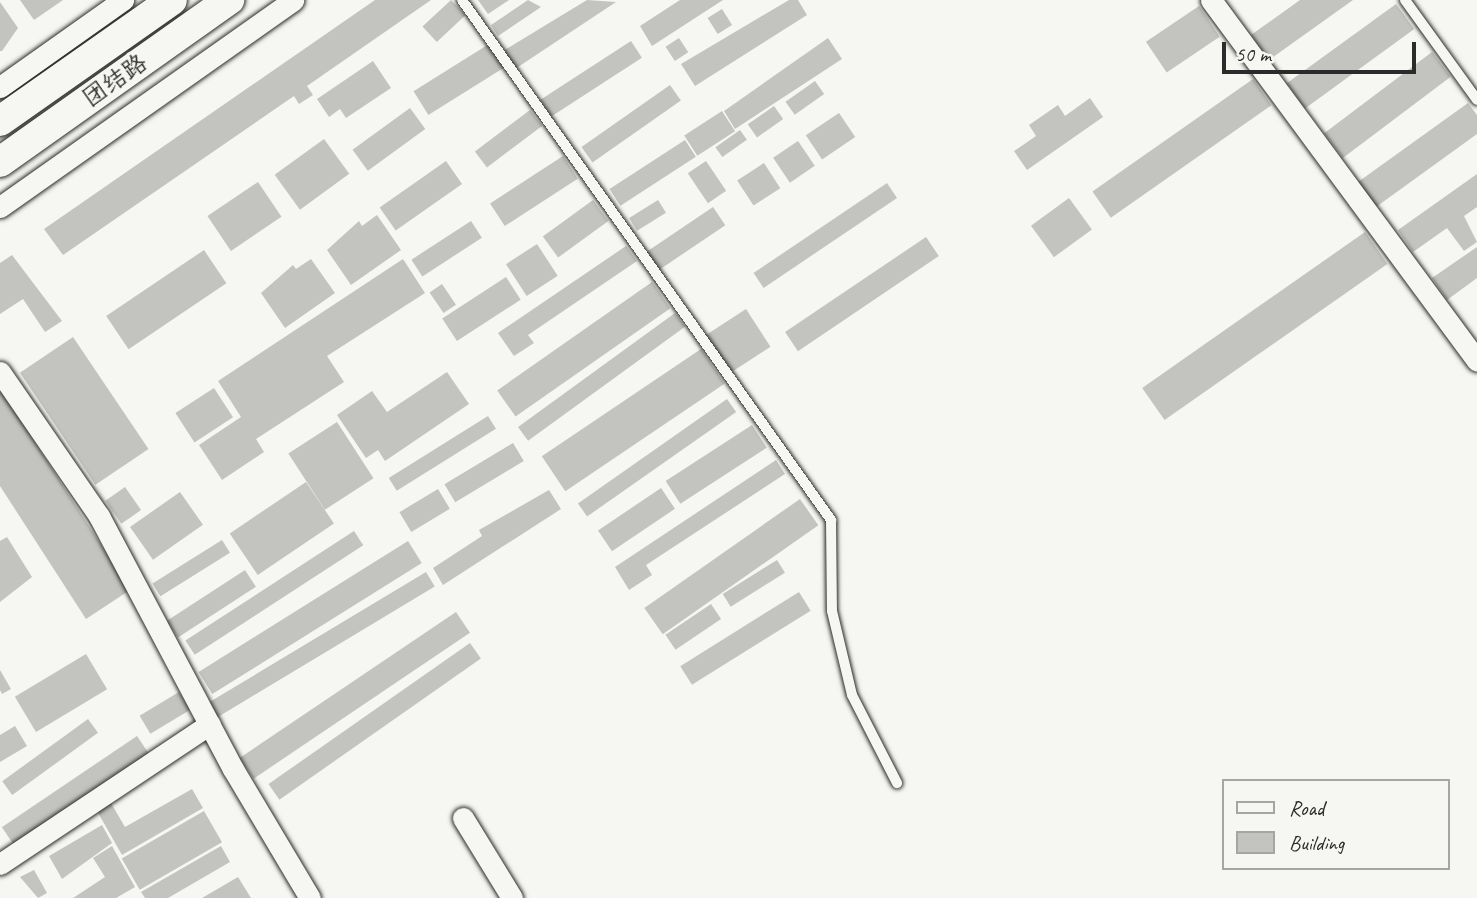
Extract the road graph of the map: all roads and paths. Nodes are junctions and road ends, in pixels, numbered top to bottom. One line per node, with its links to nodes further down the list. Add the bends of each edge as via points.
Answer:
1 (123, 0): 8 (street)
2 (172, 0): 10 (main road, 团结路)
3 (229, 0): 11 (main road, 团结路)
4 (293, 0): 12 (street)
5 (462, 0): 16 (lane, via 831,520 832,611 852,695)
6 (1211, 0): 13 (street)
7 (1405, 0): 9 (lane)
8 (0, 87)
9 (1477, 100)
10 (0, 121)
11 (0, 162)
12 (0, 207)
13 (1477, 361)
14 (0, 372): 15 (street, via 99,516)
15 (210, 724): 18 (street); 19 (street)
16 (897, 783)
17 (463, 818): 20 (street)
18 (0, 864)
19 (310, 898)
20 (512, 898)

